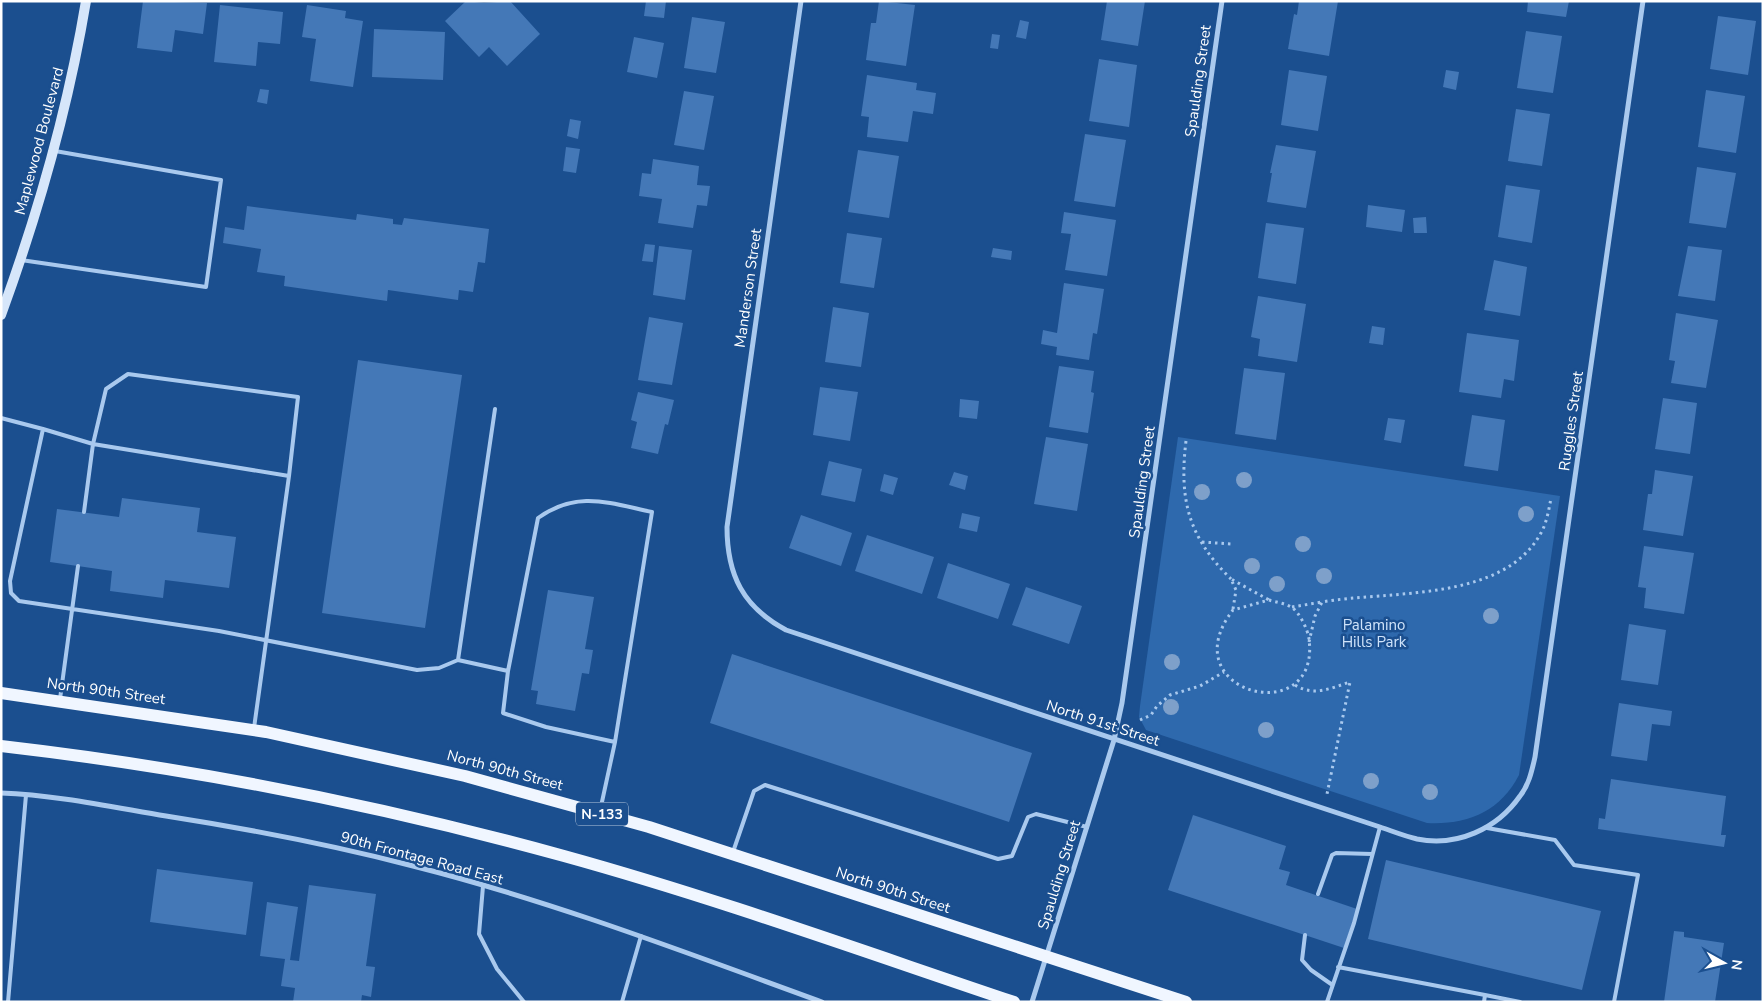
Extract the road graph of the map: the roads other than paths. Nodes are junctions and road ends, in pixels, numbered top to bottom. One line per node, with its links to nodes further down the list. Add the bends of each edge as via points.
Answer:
1 (86, 1): 5 (street, Maplewood Boulevard)
2 (801, 1): 15 (street, Manderson Street, via 727,527 727,550)
3 (1222, 1): 23 (street, Spaulding Street, via 1142,571)
4 (1644, 1): 31 (street, Ruggles Street, via 1535,757 1529,780 1520,796)
5 (54, 151): 6 (street, Maplewood Boulevard); 6 (lane, via 221,180 206,287)
6 (21, 260): 7 (street, Maplewood Boulevard)
7 (1, 314)
8 (495, 409): 18 (lane)
9 (1, 418): 10 (lane)
10 (43, 429): 11 (lane); 16 (lane, via 10,581 11,593 20,600)
11 (92, 444): 12 (lane); 12 (lane, via 106,390 128,374 298,397); 13 (lane)
12 (288, 476): 17 (lane)
13 (84, 512)
14 (78, 566): 16 (lane)
15 (734, 578): 23 (street, North 91st Street, via 749,602 786,630)
16 (74, 609): 17 (lane); 21 (lane)
17 (267, 641): 18 (lane, via 417,670 439,668); 22 (lane)
18 (458, 660): 19 (lane)
19 (508, 671): 24 (lane, via 503,713 546,727); 24 (lane, via 538,518 571,501 595,500 652,512)
20 (1, 693): 21 (main road, North 90th Street / N-133)
21 (59, 701): 22 (main road, North 90th Street / N-133)
22 (253, 730): 28 (main road, North 90th Street / N-133, via 465,776)
23 (1114, 740): 29 (street, Spaulding Street); 30 (street, North 91st Street)
24 (615, 742): 28 (lane)
25 (1, 746): 46 (main road, via 216,777 412,816 649,882)
26 (1, 792): 27 (street, 90th Frontage Road East)
27 (26, 795): 34 (street, 90th Frontage Road East, via 195,820 306,842 414,866); 42 (lane)
28 (600, 813): 32 (main road, North 90th Street / N-133)
29 (1087, 827): 32 (lane, via 1036,814 1028,817 1012,856 998,859 765,785 754,791); 38 (street, Spaulding Street)
30 (1380, 827): 31 (street, North 91st Street, via 1440,841 1464,837); 33 (lane)
31 (1487, 828): 52 (lane, via 1555,840 1574,865 1638,875)
32 (733, 854): 38 (main road, North 90th Street / N-133)
33 (1372, 854): 35 (lane, via 1332,855); 39 (lane, via 1354,923)
34 (483, 886): 37 (street, 90th Frontage Road East); 43 (lane, via 479,934 497,969)
35 (1318, 894)
36 (1304, 935): 40 (lane, via 1302,960)
37 (641, 936): 44 (lane); 45 (street, 90th Frontage Road East)
38 (1047, 957): 47 (street); 48 (main road, North 90th Street / N-133)
39 (1338, 967): 40 (lane); 41 (lane)
40 (1331, 984): 49 (lane)
41 (1485, 996): 50 (lane); 51 (lane)
42 (8, 1002)
43 (524, 1002)
44 (622, 1002)
45 (822, 1002)
46 (1014, 1002)
47 (1032, 1002)
48 (1186, 1002)
49 (1327, 1002)
50 (1484, 1002)
51 (1520, 1002)
52 (1614, 1002)

